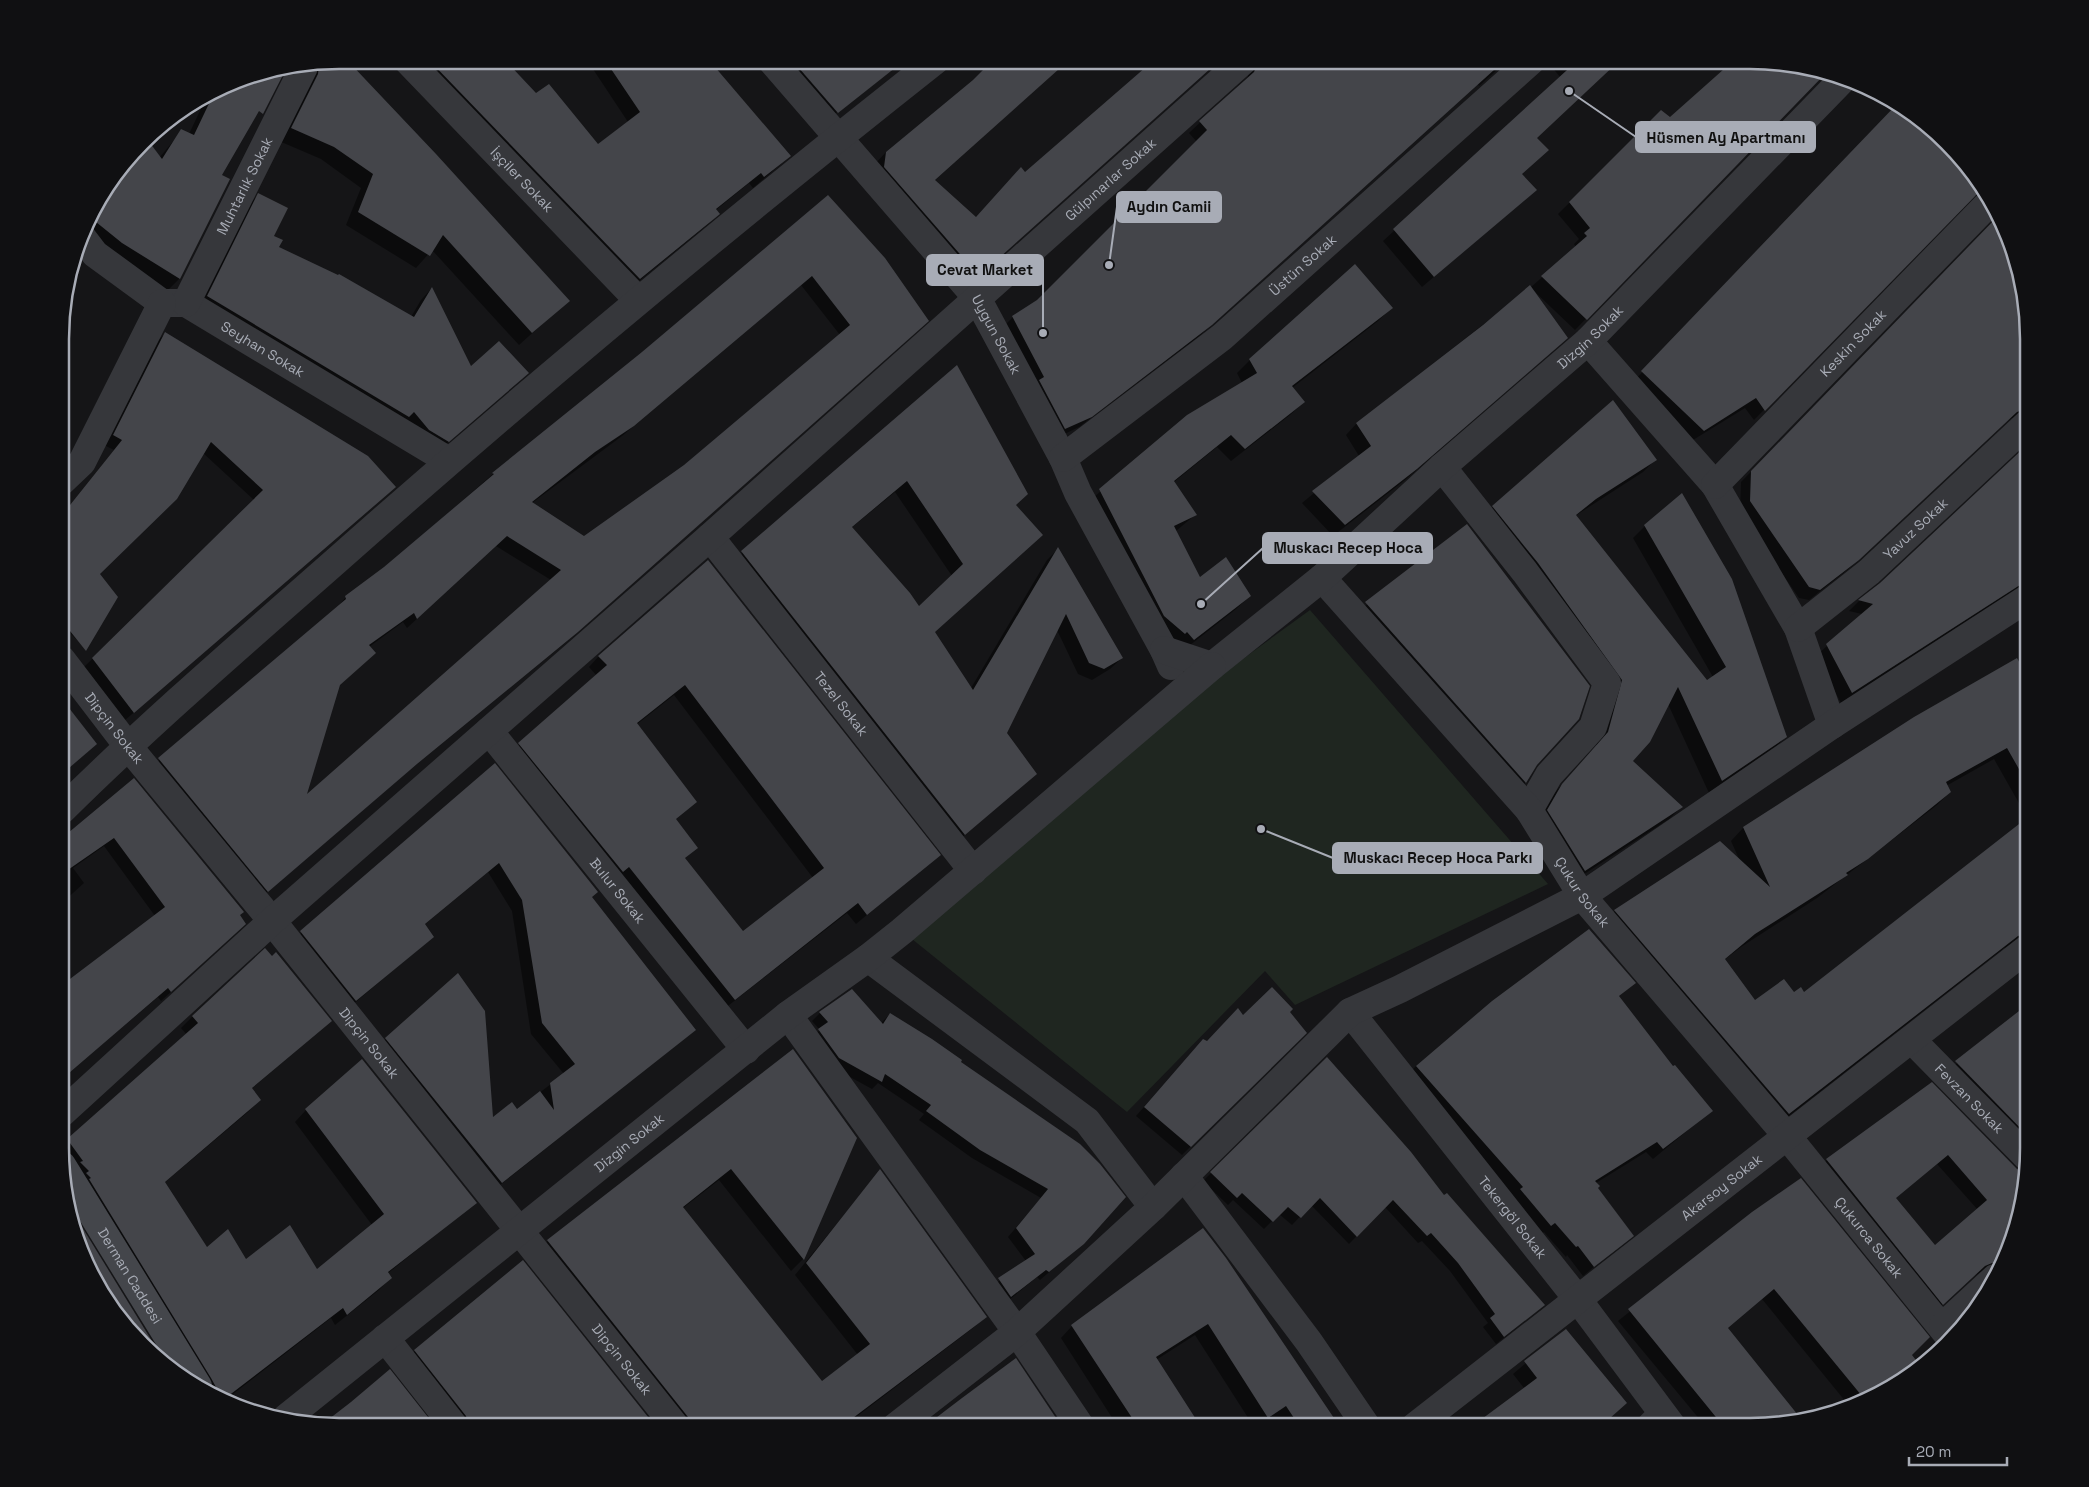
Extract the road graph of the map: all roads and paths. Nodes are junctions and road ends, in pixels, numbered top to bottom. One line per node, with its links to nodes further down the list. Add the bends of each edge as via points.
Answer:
1 (416, 69): 12 (street, İşçiler Sokak)
2 (779, 69): 8 (street, Uygun Sokak)
3 (925, 69): 8 (street)
4 (1234, 69): 11 (street, Gülpınarlar Sokak)
5 (1522, 69): 16 (street, Üstün Sokak, via 1222,337)
6 (302, 71): 13 (street, Muhtarlık Sokak)
7 (1839, 84): 14 (street, Dizgin Sokak)
8 (838, 138): 11 (street, Uygun Sokak); 12 (street)
9 (1986, 207): 20 (street, Keskin Sokak)
10 (86, 242): 13 (street, Seyhan Sokak, via 96,254)
11 (977, 298): 16 (street, Uygun Sokak); 21 (street, Gülpınarlar Sokak)
12 (638, 300): 17 (street)
13 (174, 303): 17 (street, Seyhan Sokak); 19 (street, Muhtarlık Sokak, via 82,462)
14 (1588, 341): 18 (street, Dizgin Sokak); 20 (street)
15 (2020, 430): 24 (street, Yavuz Sokak, via 1869,572)
16 (1063, 458): 25 (street, Uygun Sokak, via 1078,492)
17 (449, 461): 31 (street)
18 (1442, 467): 22 (street, Dizgin Sokak); 33 (street, via 1607,683 1593,727 1548,775)
19 (69, 474)
20 (1715, 485): 24 (street)
21 (710, 537): 30 (street, Gülpınarlar Sokak); 34 (street, Tezel Sokak)
22 (1322, 578): 26 (street, Dizgin Sokak); 33 (street, Çukur Sokak)
23 (2020, 608): 29 (street)
24 (1798, 628): 29 (street)
25 (1164, 650): 26 (street); 28 (street, Uygun Sokak)
26 (1212, 666): 28 (street, Dizgin Sokak)
27 (69, 669): 31 (street, Dipçin Sokak)
28 (1180, 693): 34 (street, Dizgin Sokak)
29 (1832, 726): 35 (street)
30 (489, 731): 36 (street, Gülpınarlar Sokak); 42 (street, Bulur Sokak)
31 (127, 745): 32 (street); 36 (street, Dipçin Sokak)
32 (69, 803)
33 (1529, 810): 35 (street, Çukur Sokak)
34 (973, 871): 38 (street, Dizgin Sokak)
35 (1582, 896): 39 (street); 44 (street, Çukur Sokak)
36 (272, 921): 43 (street, Gülpınarlar Sokak); 49 (street, Dipçin Sokak)
37 (2020, 954): 41 (street, Akarsoy Sokak)
38 (868, 958): 40 (street, Dizgin Sokak); 48 (street, via 1088,1121)
39 (1350, 1012): 46 (street); 50 (street, Tekergöl Sokak)
40 (788, 1015): 42 (street, Dizgin Sokak); 52 (street)
41 (1912, 1040): 44 (street, Akarsoy Sokak); 45 (street, Fevzan Sokak)
42 (746, 1050): 49 (street, Dizgin Sokak)
43 (69, 1107)
44 (1787, 1136): 50 (street, Akarsoy Sokak); 53 (street, Çukurca Sokak)
45 (2020, 1150)
46 (1184, 1176): 48 (street); 61 (street, via 1309,1342)
47 (70, 1179): 55 (main road, Derman Caddesi)
48 (1153, 1207): 52 (street)
49 (520, 1230): 54 (street, Dizgin Sokak); 58 (street, Dipçin Sokak)
50 (1579, 1301): 62 (street, Akarsoy Sokak); 63 (street, Tekergöl Sokak)
51 (1966, 1310): 53 (street)
52 (1016, 1332): 59 (street); 60 (street)
53 (1947, 1332)
54 (385, 1338): 56 (street, Dizgin Sokak); 57 (street)
55 (191, 1374)
56 (291, 1414)
57 (448, 1418)
58 (670, 1418)
59 (906, 1418)
60 (1075, 1418)
61 (1361, 1418)
62 (1426, 1418)
63 (1657, 1418)

